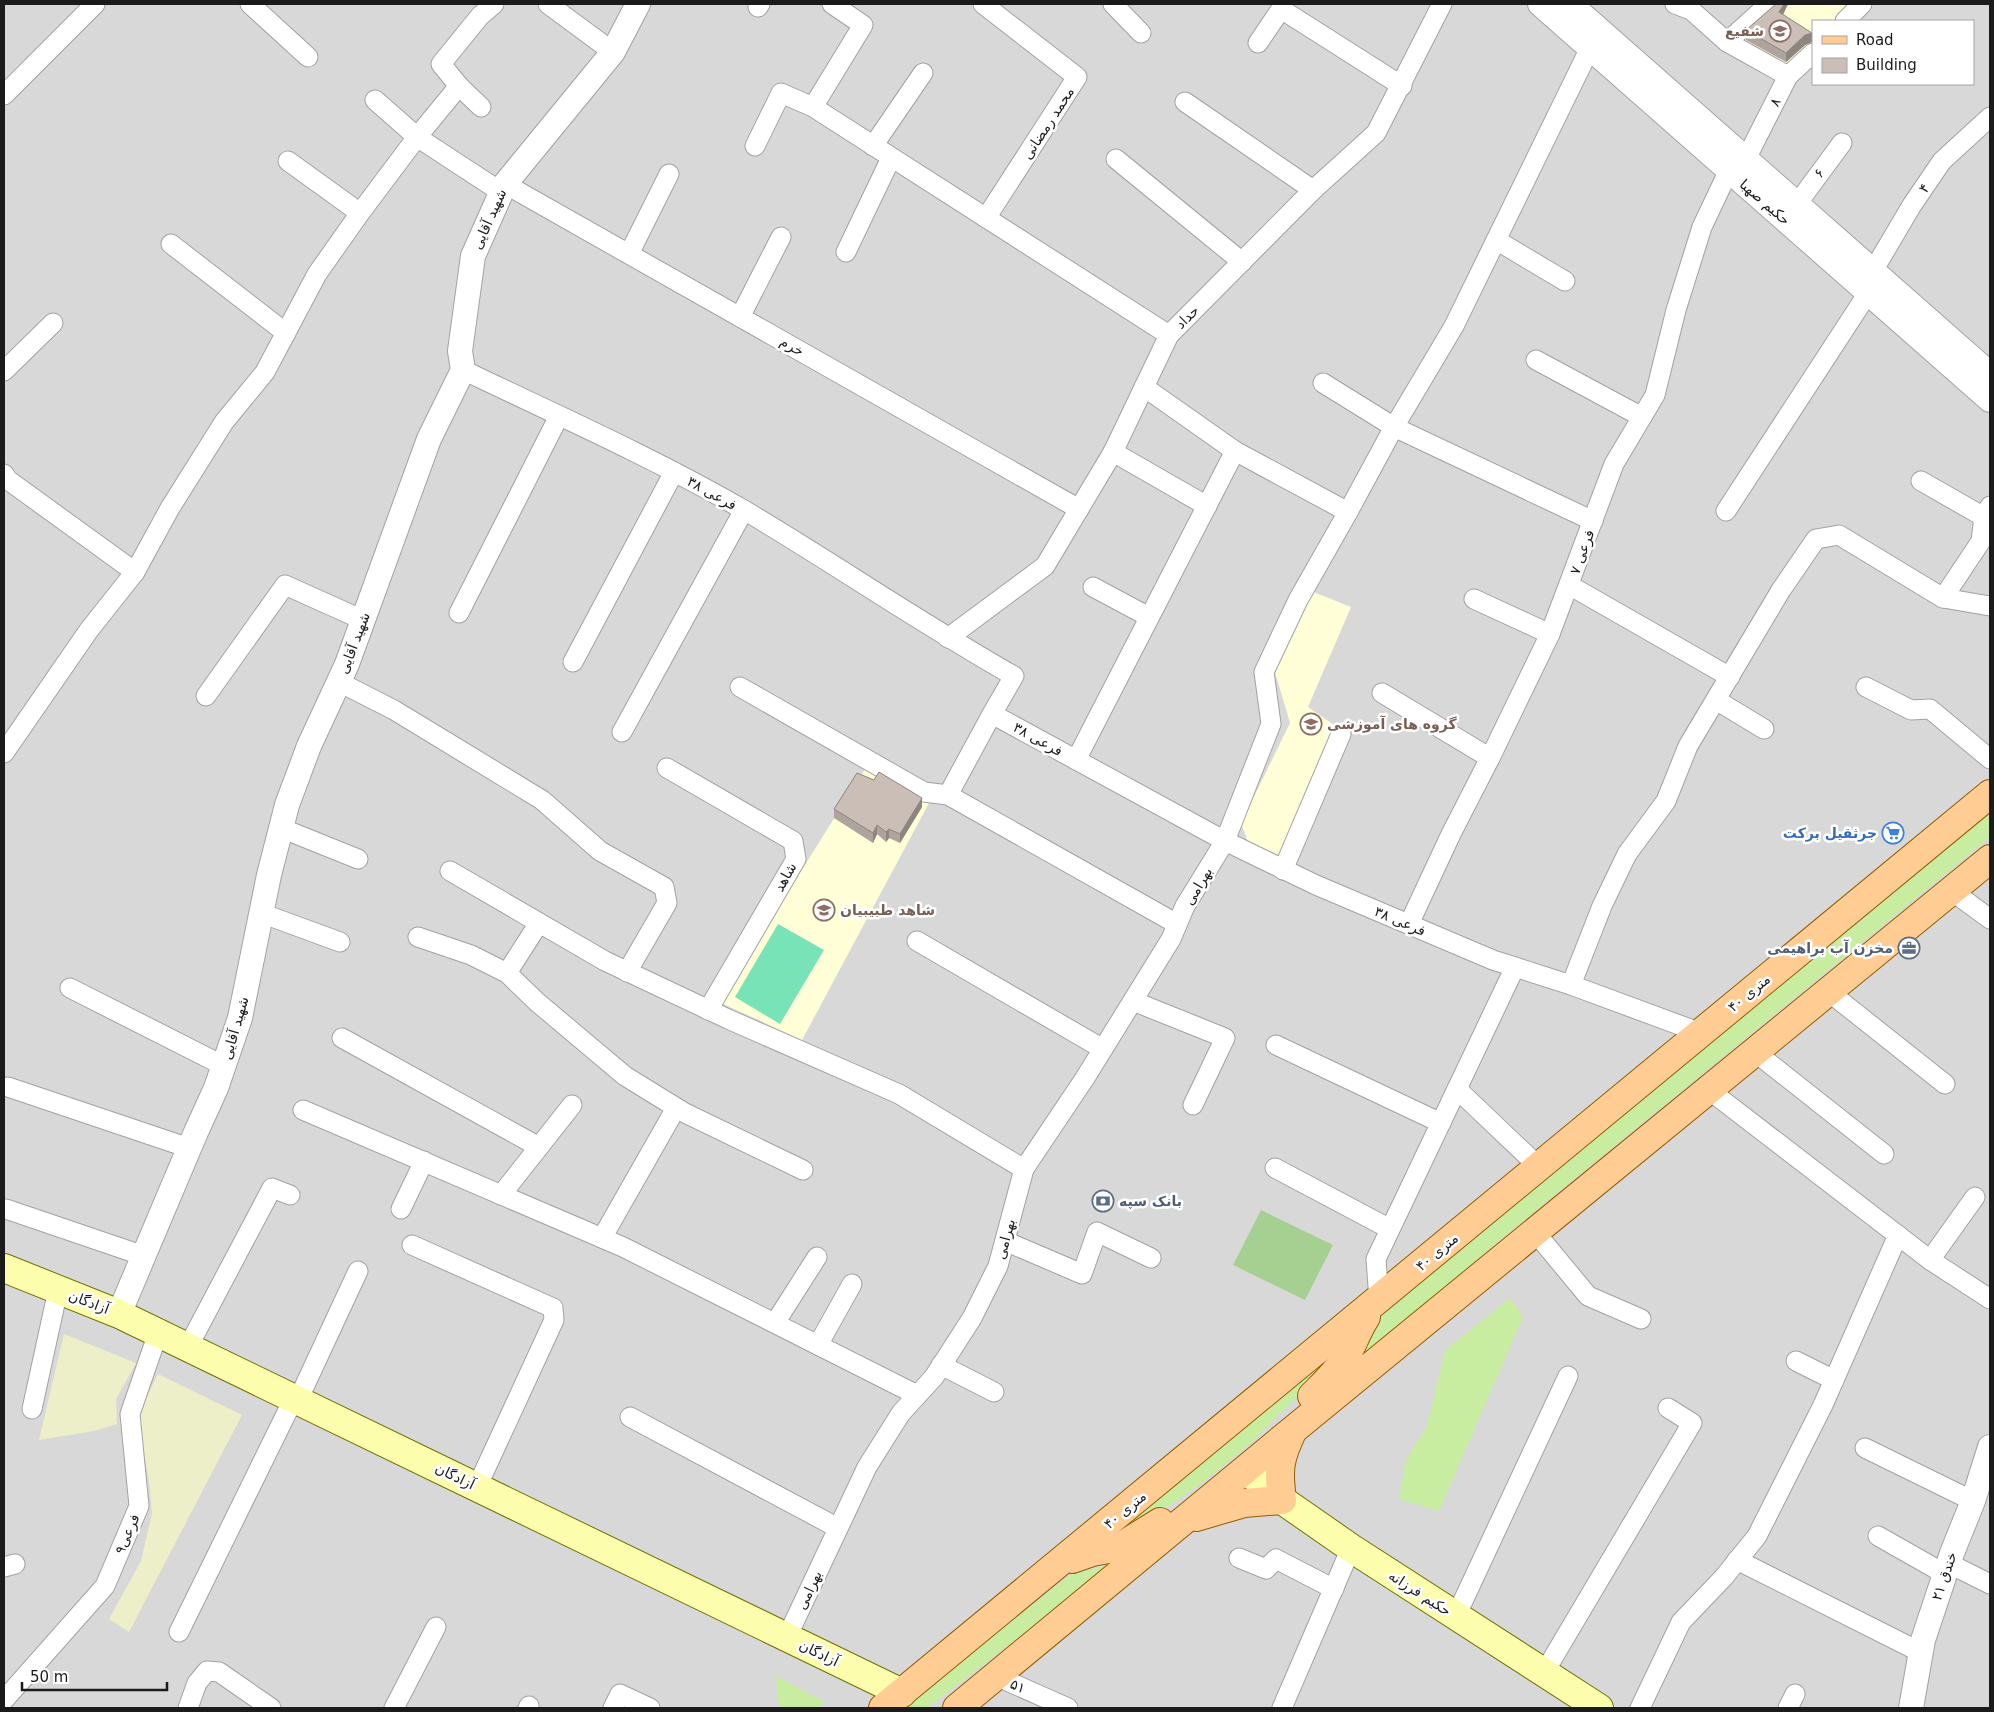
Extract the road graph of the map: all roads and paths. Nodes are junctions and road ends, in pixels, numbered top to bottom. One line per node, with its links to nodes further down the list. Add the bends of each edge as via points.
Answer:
1 (95, 4): 27 (street)
2 (250, 4): 22 (street)
3 (494, 4): 25 (street, via 480,16 441,64)
4 (548, 4): 20 (street)
5 (638, 4): 20 (street, شهید آقایی)
6 (832, 4): 30 (street, via 863,25)
7 (983, 4): 46 (street, محمد رمضانی, via 1077,77)
8 (1540, 4): 19 (street, حکیم صهبا)
9 (1570, 4): 40 (street, حکیم صهبا)
10 (1769, 4): 17 (street)
11 (1862, 4): 15 (street)
12 (1119, 6): 16 (street)
13 (1437, 6): 26 (street, حداد)
14 (1687, 6): 17 (street)
15 (1846, 20)
16 (1141, 33)
17 (1727, 42): 24 (street)
18 (1258, 43): 26 (street, via 1282,8)
19 (1590, 48): 40 (street, حکیم صهبا); 48 (street, بهرامی)
20 (613, 52): 42 (street, شهید آقایی)
21 (1812, 54): 24 (street, ۸)
22 (308, 57)
23 (923, 73): 36 (street)
24 (1788, 76): 40 (street, ۸)
25 (459, 86): 31 (street); 33 (street)
26 (1402, 86): 43 (street, حداد, via 1376,133)
27 (4, 95)
28 (375, 100): 33 (street, خرم)
29 (1185, 102): 43 (street)
30 (813, 107): 35 (street, via 781,93); 36 (street)
31 (481, 108)
32 (1990, 117): 54 (street, ۴, via 1942,161 1912,204)
33 (417, 137): 42 (street, خرم); 45 (street)
34 (1842, 143): 44 (street, ۶)
35 (755, 146)
36 (873, 146): 37 (street)
37 (891, 158): 46 (street); 50 (street)
38 (1116, 159): 52 (street)
39 (288, 161): 45 (street)
40 (1737, 164): 44 (street, حکیم صهبا); 54 (street, حکیم صهبا); 67 (street, فرعی ۷, via 1702,227 1676,310 1655,395)
41 (669, 174): 51 (street)
42 (503, 188): 51 (street, خرم); 60 (street, شهید آقایی, via 473,256 460,351)
43 (1313, 190): 52 (street, حداد)
44 (1797, 204): 54 (street, حکیم صهبا)
45 (360, 212): 57 (street, via 318,274)
46 (986, 218): 58 (street)
47 (782, 237): 55 (street)
48 (1496, 240): 53 (street); 68 (street, بهرامی, via 1454,326)
49 (171, 244): 57 (street)
50 (846, 252)
51 (629, 254): 55 (street, خرم)
52 (1242, 262): 58 (street, حداد)
53 (1565, 281)
54 (1871, 282): 62 (street, حکیم صهبا); 65 (street, حکیم صهبا); 77 (street, ۴)
55 (740, 317): 75 (street, خرم)
56 (53, 323): 61 (street)
57 (286, 333): 81 (street, via 265,372 224,422 170,508)
58 (1169, 335): 64 (street, حداد)
59 (1536, 360): 67 (street)
60 (464, 370): 66 (street, فرعی ۳۸); 89 (street, شهید آقایی, via 429,439)
61 (4, 371)
62 (1990, 374)
63 (1323, 383): 68 (street)
64 (1144, 387): 69 (street); 70 (street, حداد)
65 (1990, 400)
66 (559, 416): 71 (street, فرعی ۳۸); 87 (street)
67 (1642, 417): 80 (street, فرعی ۷, via 1614,464)
68 (1394, 427): 78 (street, بهرامی); 80 (street)
69 (1235, 450): 74 (street); 78 (street)
70 (1113, 452): 74 (street); 75 (street, حداد)
71 (674, 472): 76 (street, فرعی ۳۸); 92 (street)
72 (4, 474): 81 (street)
73 (1921, 481): 79 (street)
74 (1207, 506): 88 (street)
75 (1080, 508): 91 (street, حداد, via 1045,566)
76 (744, 510): 91 (street, فرعی ۳۸); 102 (street)
77 (1726, 511)
78 (1348, 512): 112 (street, بهرامی, via 1298,600 1264,672 1271,724)
79 (1987, 512): 85 (street, via 1981,541)
80 (1593, 521): 82 (street, فرعی ۷)
81 (135, 572): 104 (street, via 89,630)
82 (1569, 585): 90 (street, فرعی ۷); 93 (street)
83 (1093, 587): 88 (street)
84 (1474, 598): 90 (street)
85 (1943, 598): 86 (street); 93 (street, via 1838,535 1816,539)
86 (1990, 606)
87 (459, 613)
88 (1149, 617): 107 (street)
89 (363, 620): 94 (street, شهید آقایی); 98 (street, via 285,585)
90 (1550, 634): 105 (street, فرعی ۷)
91 (948, 638): 100 (street, فرعی ۳۸, via 1014,676)
92 (573, 662)
93 (1730, 677): 99 (street)
94 (339, 682): 111 (street, شهید آقایی, via 309,746); 127 (street, via 394,710 542,800 600,851 664,887 667,903)
95 (740, 687): 110 (street, via 924,792)
96 (1866, 687): 106 (street, via 1911,710 1930,709)
97 (1382, 693): 105 (street)
98 (206, 696)
99 (1716, 700): 101 (street); 129 (street, via 1688,746 1666,801 1627,854)
100 (992, 714): 107 (street, فرعی ۳۸); 110 (street)
101 (1764, 729)
102 (622, 732)
103 (1341, 734): 115 (street)
104 (4, 753)
105 (1490, 758): 122 (street, فرعی ۷)
106 (1990, 759)
107 (1076, 760): 112 (street, فرعی ۳۸)
108 (667, 768): 133 (street, شاهد, via 793,841 796,859)
109 (1990, 794): 134 (main road, ۴۰ متری)
110 (948, 795): 121 (street)
111 (281, 828): 113 (street); 118 (street, شهید آقایی)
112 (1225, 841): 115 (street, فرعی ۳۸); 121 (street, بهرامی, via 1185,906)
113 (358, 859)
114 (1990, 859): 117 (main road)
115 (1283, 870): 122 (street, فرعی ۳۸)
116 (450, 871): 120 (street)
117 (1952, 891): 119 (street); 131 (main road)
118 (261, 913): 125 (street); 139 (street, شهید آقایی, via 240,1018)
119 (1990, 919)
120 (539, 923): 127 (street); 128 (street)
121 (1178, 924): 132 (street, بهرامی)
122 (1409, 924): 126 (street, فرعی ۳۸)
123 (418, 937): 128 (street, via 471,955)
124 (917, 941): 137 (street)
125 (340, 942)
126 (1514, 967): 129 (street, فرعی ۳۸); 142 (street)
127 (627, 972): 133 (street)
128 (507, 973): 146 (street, via 625,1076)
129 (1571, 984): 134 (street, فرعی ۳۸)
130 (70, 988): 139 (street)
131 (1829, 992): 138 (main road); 140 (street)
132 (1133, 1000): 137 (street, بهرامی); 145 (street, via 1225,1038)
133 (708, 1010): 155 (street, via 899,1094)
134 (1701, 1033): 154 (main road, ۴۰ متری)
135 (342, 1038): 149 (street)
136 (1276, 1045): 148 (street)
137 (1103, 1049): 155 (street, بهرامی)
138 (1755, 1052): 143 (main road); 151 (street)
139 (224, 1066): 150 (street, شهید آقایی)
140 (1945, 1084)
141 (8, 1087): 150 (street)
142 (1457, 1089): 148 (street); 154 (street)
143 (1709, 1090): 163 (main road); 164 (street)
144 (572, 1105): 149 (street)
145 (1193, 1105)
146 (676, 1108): 156 (street); 165 (street)
147 (303, 1110): 152 (street)
148 (1441, 1123): 162 (street)
149 (539, 1147): 158 (street)
150 (190, 1148): 168 (street, شهید آقایی)
151 (1884, 1154)
152 (424, 1161): 158 (street); 161 (street)
153 (1275, 1168): 162 (street)
154 (1538, 1168): 177 (main road, ۴۰ متری)
155 (1024, 1169): 166 (street, بهرامی)
156 (803, 1170)
157 (290, 1195): 183 (street, via 272,1188)
158 (501, 1195): 165 (street)
159 (1975, 1197): 171 (street)
160 (6, 1209): 168 (street)
161 (401, 1209)
162 (1390, 1229): 177 (street, via 1376,1259)
163 (1535, 1232): 179 (street, via 1588,1296); 194 (main road)
164 (1898, 1235): 171 (street); 187 (street)
165 (602, 1238): 180 (street)
166 (1005, 1241): 170 (street, via 1082,1274 1097,1232); 185 (street, بهرامی, via 998,1266 972,1318)
167 (412, 1245): 198 (street, via 553,1308 554,1320)
168 (144, 1256): 178 (street, شهید آقایی)
169 (817, 1258): 180 (street)
170 (1151, 1258)
171 (1930, 1260): 176 (street)
172 (4, 1268): 175 (main road, آزادگان)
173 (358, 1271): 190 (street)
174 (852, 1284): 182 (street)
175 (58, 1290): 178 (main road, آزادگان); 192 (street)
176 (1990, 1299)
177 (1379, 1300): 197 (main road, via 1357,1330 1334,1374 1255,1446); 207 (main road, ۴۰ متری)
178 (119, 1314): 181 (main road, آزادگان)
179 (1641, 1319)
180 (775, 1324): 182 (street)
181 (158, 1333): 183 (main road, آزادگان); 218 (street, فرعی۹, via 130,1414 139,1506 105,1586)
182 (818, 1345): 189 (street)
183 (188, 1347): 190 (main road, آزادگان)
184 (1796, 1361): 187 (street)
185 (941, 1365): 188 (street); 189 (street, بهرامی)
186 (1568, 1376): 211 (street)
187 (1834, 1380): 206 (street, via 1758,1536)
188 (994, 1392)
189 (917, 1395): 202 (street, بهرامی, via 901,1413 867,1467)
190 (296, 1399): 198 (main road, آزادگان); 213 (street)
191 (1668, 1408): 216 (street, via 1692,1423)
192 (32, 1409)
193 (630, 1417): 202 (street)
194 (1293, 1430): 197 (main road); 199 (main road, via 1278,1474)
195 (1990, 1447): 200 (street, ۲۱ خندق)
196 (1865, 1448): 200 (street)
197 (1246, 1470): 199 (main road, حکیم فرزانه); 201 (main road); 207 (main road, via 1227,1470 1174,1513 1120,1547)
198 (477, 1487): 214 (main road, آزادگان)
199 (1282, 1500): 201 (main road, via 1244,1503); 204 (main road, حکیم فرزانه)
200 (1973, 1501): 208 (street, ۲۱ خندق)
201 (1182, 1522): 217 (main road)
202 (838, 1528): 214 (street, بهرامی)
203 (1878, 1536): 208 (street)
204 (1351, 1548): 210 (street); 211 (main road, حکیم فرزانه)
205 (1239, 1558): 210 (street, via 1266,1569 1276,1558)
206 (1737, 1560): 215 (street); 229 (street, via 1681,1622)
207 (1060, 1563): 219 (main road, ۴۰ متری)
208 (1947, 1568): 209 (street); 215 (street, ۲۱ خندق)
209 (1990, 1584)
210 (1334, 1589): 227 (street)
211 (1456, 1616): 216 (main road, حکیم فرزانه)
212 (436, 1627): 222 (street)
213 (179, 1632)
214 (787, 1637): 219 (main road, آزادگان)
215 (1920, 1652): 230 (street, ۲۱ خندق)
216 (1544, 1673): 228 (main road, حکیم فرزانه)
217 (996, 1676): 225 (main road); 226 (street, ۵۱)
218 (4, 1700)
219 (892, 1700)
220 (266, 1707): 221 (street, via 219,1672 207,1671 197,1683)
221 (188, 1708)
222 (394, 1708)
223 (613, 1708): 224 (street, via 620,1694)
224 (650, 1708)
225 (957, 1708)
226 (1068, 1708)
227 (1282, 1708)
228 (1598, 1708)
229 (1640, 1708)
230 (1911, 1708)

